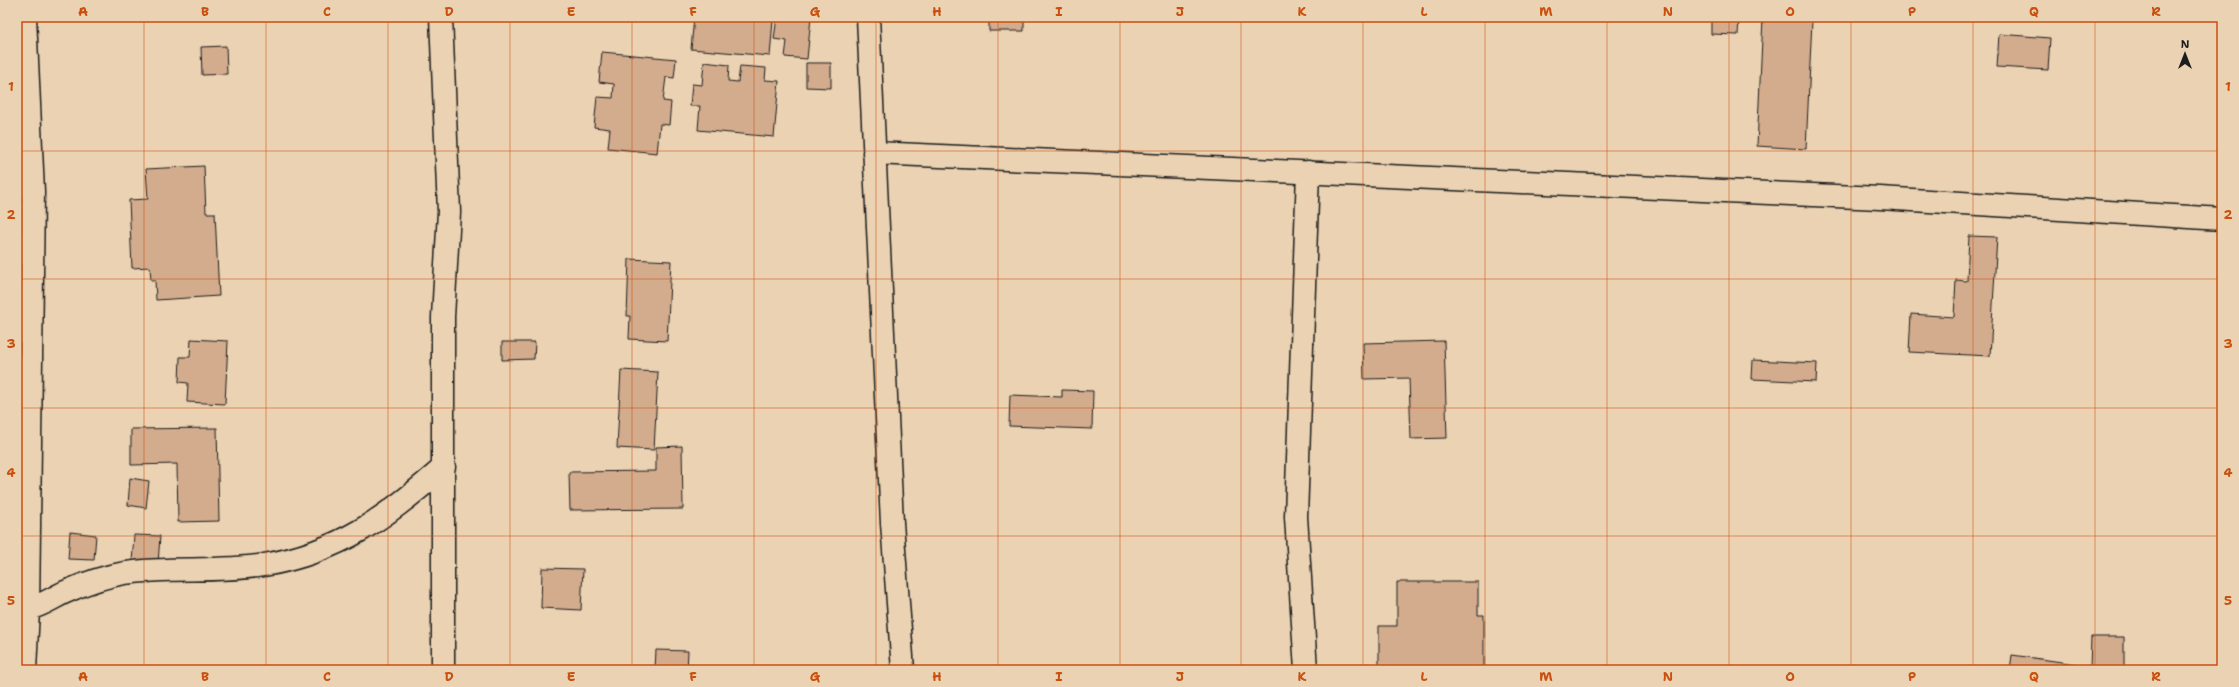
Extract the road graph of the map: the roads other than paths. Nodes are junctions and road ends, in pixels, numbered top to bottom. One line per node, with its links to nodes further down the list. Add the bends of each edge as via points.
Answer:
1 (25, 17): 6 (street)
2 (441, 17): 8 (street, via 449,212 443,317)
3 (868, 17): 4 (street)
4 (874, 153): 5 (street); 12 (street, via 892,523)
5 (1308, 172): 7 (street, via 1880,198); 13 (street, via 1296,516)
6 (25, 193): 9 (street)
7 (2222, 219)
8 (444, 467): 9 (street, via 397,507 363,530 323,550 263,565 124,573 70,590); 11 (street)
9 (23, 609): 10 (street)
10 (26, 670)
11 (444, 670)
12 (903, 670)
13 (1306, 670)

